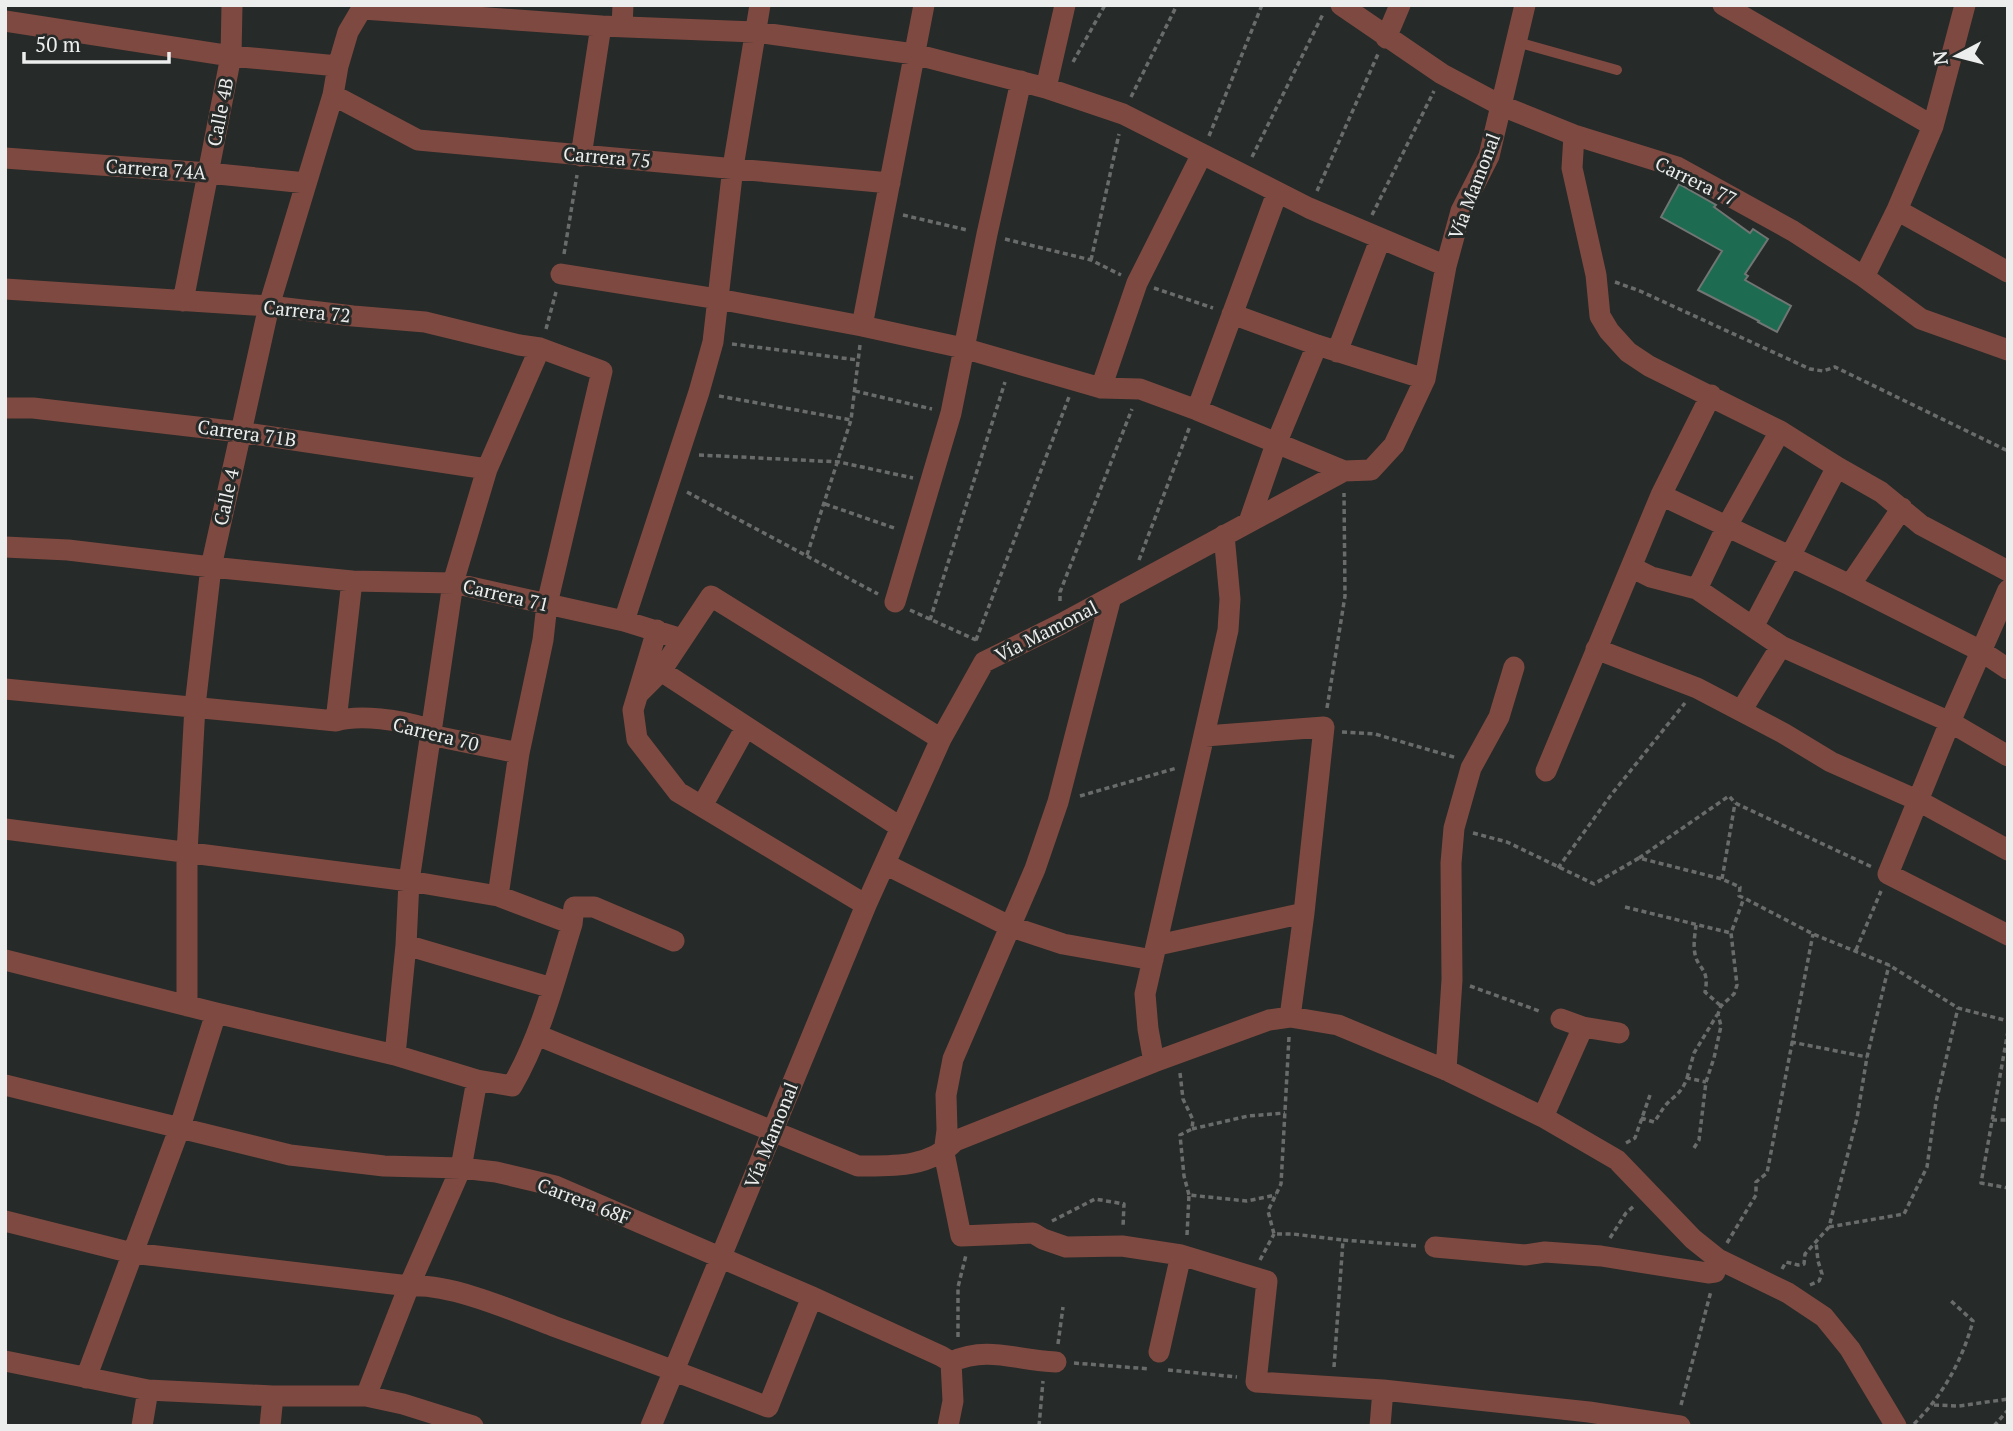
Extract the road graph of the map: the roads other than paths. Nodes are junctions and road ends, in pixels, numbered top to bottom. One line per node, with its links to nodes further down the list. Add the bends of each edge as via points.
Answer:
1 (232, 5): 18 (street, Calle 4B)
2 (624, 5): 13 (street)
3 (760, 5): 14 (street)
4 (923, 5): 17 (street)
5 (1065, 5): 22 (street)
6 (1341, 5): 15 (street, Carrera 77)
7 (1400, 5): 15 (street)
8 (1525, 5): 16 (street, Vía Mamonal)
9 (1723, 5): 25 (street)
10 (363, 7): 13 (street); 19 (street, Calle 4, via 348,32)
11 (1959, 7): 25 (street)
12 (5, 21): 18 (street)
13 (612, 27): 14 (street); 28 (street)
14 (755, 32): 17 (street); 30 (street)
15 (1386, 37): 24 (street, Carrera 77)
16 (1517, 42): 20 (lane); 24 (street, Vía Mamonal)
17 (915, 54): 21 (street); 33 (street)
18 (231, 56): 19 (street); 31 (street, Calle 4B)
19 (338, 66): 23 (street, Calle 4)
20 (1617, 70)
21 (1021, 81): 22 (street); 48 (street)
22 (1051, 90): 27 (street, via 1123,114)
23 (333, 95): 28 (street, Carrera 75, via 418,139); 32 (street, Calle 4)
24 (1502, 106): 26 (street, Carrera 77); 37 (street, Vía Mamonal, via 1489,156 1461,211)
25 (1933, 126): 35 (street)
26 (1574, 135): 40 (street, Carrera 77, via 1676,167 1793,231); 53 (street, via 1572,168 1596,275 1600,316 1628,352)
27 (1202, 154): 34 (street); 52 (street, via 1138,283)
28 (581, 156): 30 (street, Carrera 75)
29 (5, 158): 31 (street, Carrera 74A)
30 (733, 167): 33 (street, Carrera 75); 42 (street)
31 (208, 173): 32 (street, Carrera 74A); 43 (street, Calle 4B)
32 (306, 183): 44 (street, Calle 4)
33 (890, 183): 46 (street)
34 (1277, 192): 36 (street); 45 (street)
35 (1897, 210): 38 (street); 40 (street)
36 (1371, 236): 37 (street); 49 (street)
37 (1446, 266): 51 (street, Vía Mamonal)
38 (2008, 272)
39 (561, 274): 42 (street)
40 (1864, 277): 50 (street, Carrera 77, via 1921,319)
41 (5, 289): 43 (street, Carrera 72)
42 (718, 299): 46 (street); 80 (street, via 713,342 699,392)
43 (183, 301): 44 (street, Carrera 72)
44 (269, 306): 47 (street, Carrera 72, via 425,322); 57 (street, Calle 4)
45 (1232, 314): 49 (street); 55 (street)
46 (862, 327): 48 (street)
47 (541, 348): 60 (street); 79 (street, Carrera 72, via 602,371)
48 (963, 348): 52 (street); 78 (street, via 951,413)
49 (1327, 349): 51 (street); 58 (street)
50 (2008, 350)
51 (1425, 379): 61 (street, Vía Mamonal, via 1394,445 1371,470)
52 (1101, 388): 55 (street, via 1140,389)
53 (1711, 395): 56 (street); 62 (street)
54 (5, 408): 57 (street, Carrera 71B)
55 (1196, 410): 58 (street)
56 (1780, 430): 59 (street); 65 (street)
57 (240, 432): 60 (street, Carrera 71B); 69 (street, Calle 4)
58 (1276, 444): 61 (street); 64 (street)
59 (1837, 467): 63 (street); 68 (street)
60 (488, 469): 73 (street)
61 (1344, 471): 64 (street, Vía Mamonal)
62 (1661, 495): 65 (street); 70 (street)
63 (1902, 509): 71 (street, via 1921,525); 74 (street)
64 (1249, 522): 66 (street, Vía Mamonal)
65 (1727, 526): 68 (street); 75 (street)
66 (1224, 535): 77 (street, Vía Mamonal); 98 (street, via 1228,630)
67 (5, 547): 69 (street, Carrera 71)
68 (1789, 556): 74 (street); 81 (street)
69 (211, 567): 72 (street, Carrera 71); 92 (street, Calle 4)
70 (1631, 567): 75 (street); 85 (street)
71 (2008, 571)
72 (352, 581): 73 (street, Carrera 71); 94 (street)
73 (453, 583): 79 (street, Carrera 71); 97 (street)
74 (1850, 586): 86 (street)
75 (1697, 589): 81 (street)
76 (2008, 590): 86 (street)
77 (1120, 592): 99 (street, Vía Mamonal, via 984,662); 115 (street, via 1058,802)
78 (894, 602)
79 (547, 604): 80 (street, Carrera 71); 100 (street)
80 (624, 621): 82 (street, Carrera 71)
81 (1753, 627): 84 (street)
82 (657, 631): 83 (street, Carrera 71); 91 (street)
83 (682, 639): 89 (street); 99 (street, via 711,596)
84 (1781, 646): 93 (street); 95 (street)
85 (1596, 649): 93 (street, via 1697,688); 102 (street)
86 (1980, 652): 88 (street); 95 (street)
87 (1514, 667): 131 (street, via 1499,717 1474,763 1454,828)
88 (2008, 669)
89 (661, 671): 91 (street); 96 (street)
90 (5, 689): 92 (street, Carrera 70)
91 (638, 693): 104 (street, via 633,710 637,739 678,792)
92 (195, 706): 94 (street, Carrera 70); 108 (street, Calle 4)
93 (1741, 711): 103 (street, via 1831,762)
94 (336, 721): 97 (street, Carrera 70, via 351,717 415,725)
95 (1950, 722): 101 (street); 103 (street)
96 (746, 727): 104 (street); 105 (street)
97 (430, 736): 100 (street, Carrera 70); 110 (street)
98 (1205, 736): 113 (street, via 1323,732); 119 (street)
99 (941, 739): 105 (street, Vía Mamonal)
100 (519, 753): 111 (street)
101 (2008, 756)
102 (1546, 771)
103 (1917, 800): 107 (street); 116 (street, via 1888,874)
104 (702, 806): 112 (street)
105 (900, 827): 109 (street, Vía Mamonal)
106 (5, 829): 108 (street)
107 (2008, 850)
108 (187, 853): 110 (street); 122 (street, Calle 4)
109 (885, 864): 112 (street, Vía Mamonal); 115 (street)
110 (408, 881): 111 (street); 118 (street)
111 (498, 896): 114 (street)
112 (866, 905): 136 (street, Vía Mamonal)
113 (1304, 913): 119 (street); 124 (street)
114 (572, 924): 117 (street, via 574,907 594,907); 121 (street)
115 (1009, 926): 119 (street, via 1063,944); 137 (street, via 954,1059 946,1096)
116 (2008, 935)
117 (674, 941)
118 (406, 946): 121 (street); 129 (street)
119 (1155, 952): 130 (street, via 1145,994)
120 (5, 960): 122 (street)
121 (552, 988): 128 (street)
122 (187, 1006): 123 (street)
123 (216, 1013): 129 (street); 135 (street)
124 (1290, 1017): 130 (street, via 1269,1020); 131 (street, via 1353,1029)
125 (1561, 1019): 126 (street)
126 (1583, 1027): 127 (street); 134 (street)
127 (1619, 1033)
128 (537, 1035): 132 (street, via 512,1086); 136 (street)
129 (394, 1055): 132 (street)
130 (1154, 1062): 137 (street, via 956,1141)
131 (1447, 1070): 134 (street)
132 (477, 1080): 138 (street)
133 (5, 1085): 135 (street, Carrera 68F)
134 (1543, 1117): 144 (street, via 1617,1160)
135 (180, 1127): 138 (street, Carrera 68F, via 290,1155 384,1166); 141 (street)
136 (772, 1132): 137 (street, via 858,1167 897,1166); 143 (street, Vía Mamonal)
137 (944, 1153): 142 (street, via 961,1236 1033,1233 1066,1247 1122,1246)
138 (461, 1168): 143 (street, Carrera 68F, via 555,1186); 145 (street)
139 (5, 1221): 141 (street)
140 (1435, 1247): 144 (street, via 1601,1256 1690,1271)
141 (132, 1253): 145 (street); 152 (street)
142 (1183, 1255): 147 (street); 154 (street, via 1267,1281 1255,1382)
143 (721, 1258): 146 (street, Carrera 68F); 151 (street, Vía Mamonal)
144 (1717, 1266): 165 (street, via 1772,1285 1824,1317 1850,1349)
145 (409, 1286): 151 (street, via 453,1292 510,1310); 156 (street)
146 (812, 1297): 148 (street, Carrera 68F); 151 (street, via 768,1407)
147 (1159, 1352)
148 (955, 1360): 150 (street, via 986,1353); 163 (street)
149 (5, 1361): 152 (street)
150 (1050, 1362)
151 (674, 1371): 162 (street, Vía Mamonal)
152 (86, 1378): 153 (street)
153 (148, 1390): 155 (street); 159 (street)
154 (1383, 1390): 158 (street); 164 (street)
155 (273, 1396): 156 (street); 160 (street)
156 (366, 1396): 157 (street, via 403,1404)
157 (444, 1422): 161 (street)
158 (1678, 1425)
159 (142, 1426)
160 (270, 1426)
161 (473, 1426)
162 (651, 1426)
163 (948, 1426)
164 (1380, 1426)
165 (1896, 1426)

